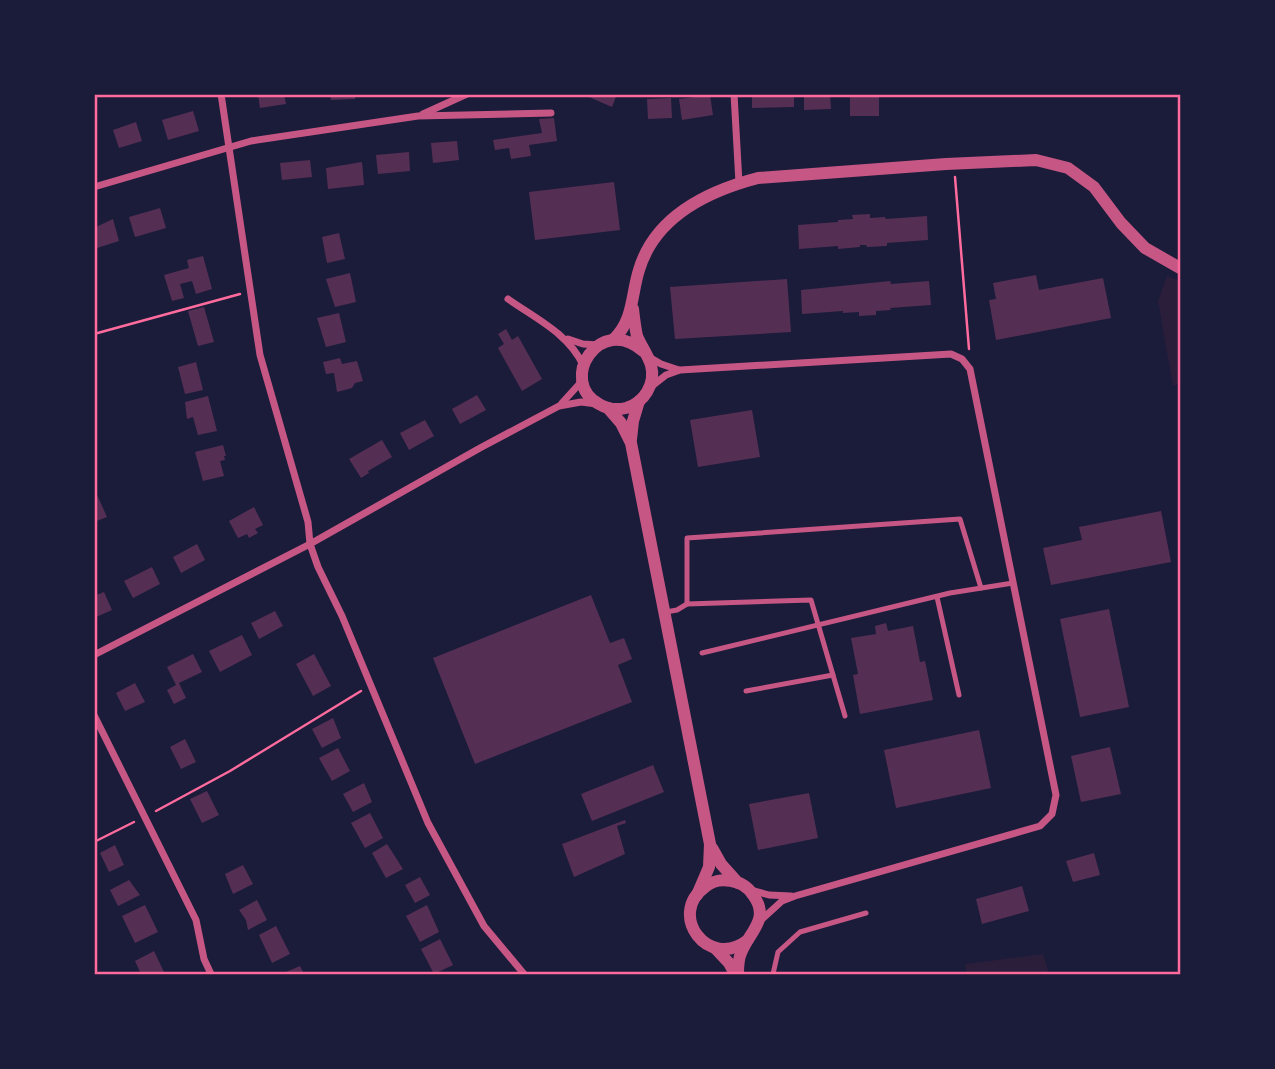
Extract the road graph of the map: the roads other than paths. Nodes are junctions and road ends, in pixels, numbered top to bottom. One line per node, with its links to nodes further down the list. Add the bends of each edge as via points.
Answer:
1 (221, 94): 6 (street)
2 (467, 94): 5 (street)
3 (734, 94): 7 (street)
4 (551, 113): 5 (street)
5 (418, 116): 6 (street)
6 (229, 148): 8 (street); 24 (street, via 260,355 308,522)
7 (739, 183): 9 (street, via 777,176 1036,160 1068,168 1094,187 1144,248); 11 (street, via 677,213 654,239 639,269)
8 (94, 187)
9 (1181, 268)
10 (508, 299): 12 (street)
11 (633, 305): 13 (street); 15 (street, via 634,324)
12 (561, 335): 14 (street); 16 (street)
13 (614, 339): 14 (street); 15 (street, via 629,341)
14 (598, 345): 16 (street)
15 (645, 353): 17 (street); 19 (street, via 652,373)
16 (583, 365): 18 (street)
17 (680, 370): 19 (street); 25 (street, via 951,354 962,359 970,369)
18 (583, 380): 21 (street); 22 (street, via 589,394)
19 (649, 388): 20 (street)
20 (639, 401): 22 (street, via 624,408); 23 (street)
21 (559, 406): 22 (street, via 581,402); 24 (street)
22 (604, 407): 23 (street, via 621,423)
23 (631, 443): 29 (street)
24 (310, 544): 32 (street); 47 (street, via 428,822 484,926)
25 (1013, 583): 26 (lane); 41 (street, via 1055,795 1052,814 1040,826)
26 (981, 588): 27 (lane); 28 (lane, via 960,519 687,538)
27 (937, 597): 30 (lane); 35 (lane)
28 (687, 604): 29 (lane); 30 (lane, via 811,600)
29 (666, 612): 38 (street)
30 (819, 625): 31 (lane); 33 (lane)
31 (702, 653)
32 (94, 655)
33 (833, 675): 34 (lane); 37 (lane)
34 (746, 691)
35 (959, 695)
36 (94, 715): 46 (street, via 196,920)
37 (845, 716)
38 (710, 844): 39 (street, via 721,864); 40 (street, via 709,867)
39 (743, 886): 40 (street, via 726,880 715,882); 41 (street, via 769,895); 43 (street, via 758,905)
40 (696, 895): 45 (street, via 691,924 699,937)
41 (795, 896): 43 (street, via 771,909)
42 (866, 913): 49 (lane, via 800,932 778,952)
43 (758, 923): 44 (street)
44 (748, 940): 45 (street, via 732,949); 48 (street)
45 (715, 948): 48 (street)
46 (211, 975)
47 (524, 975)
48 (736, 975)
49 (773, 975)

